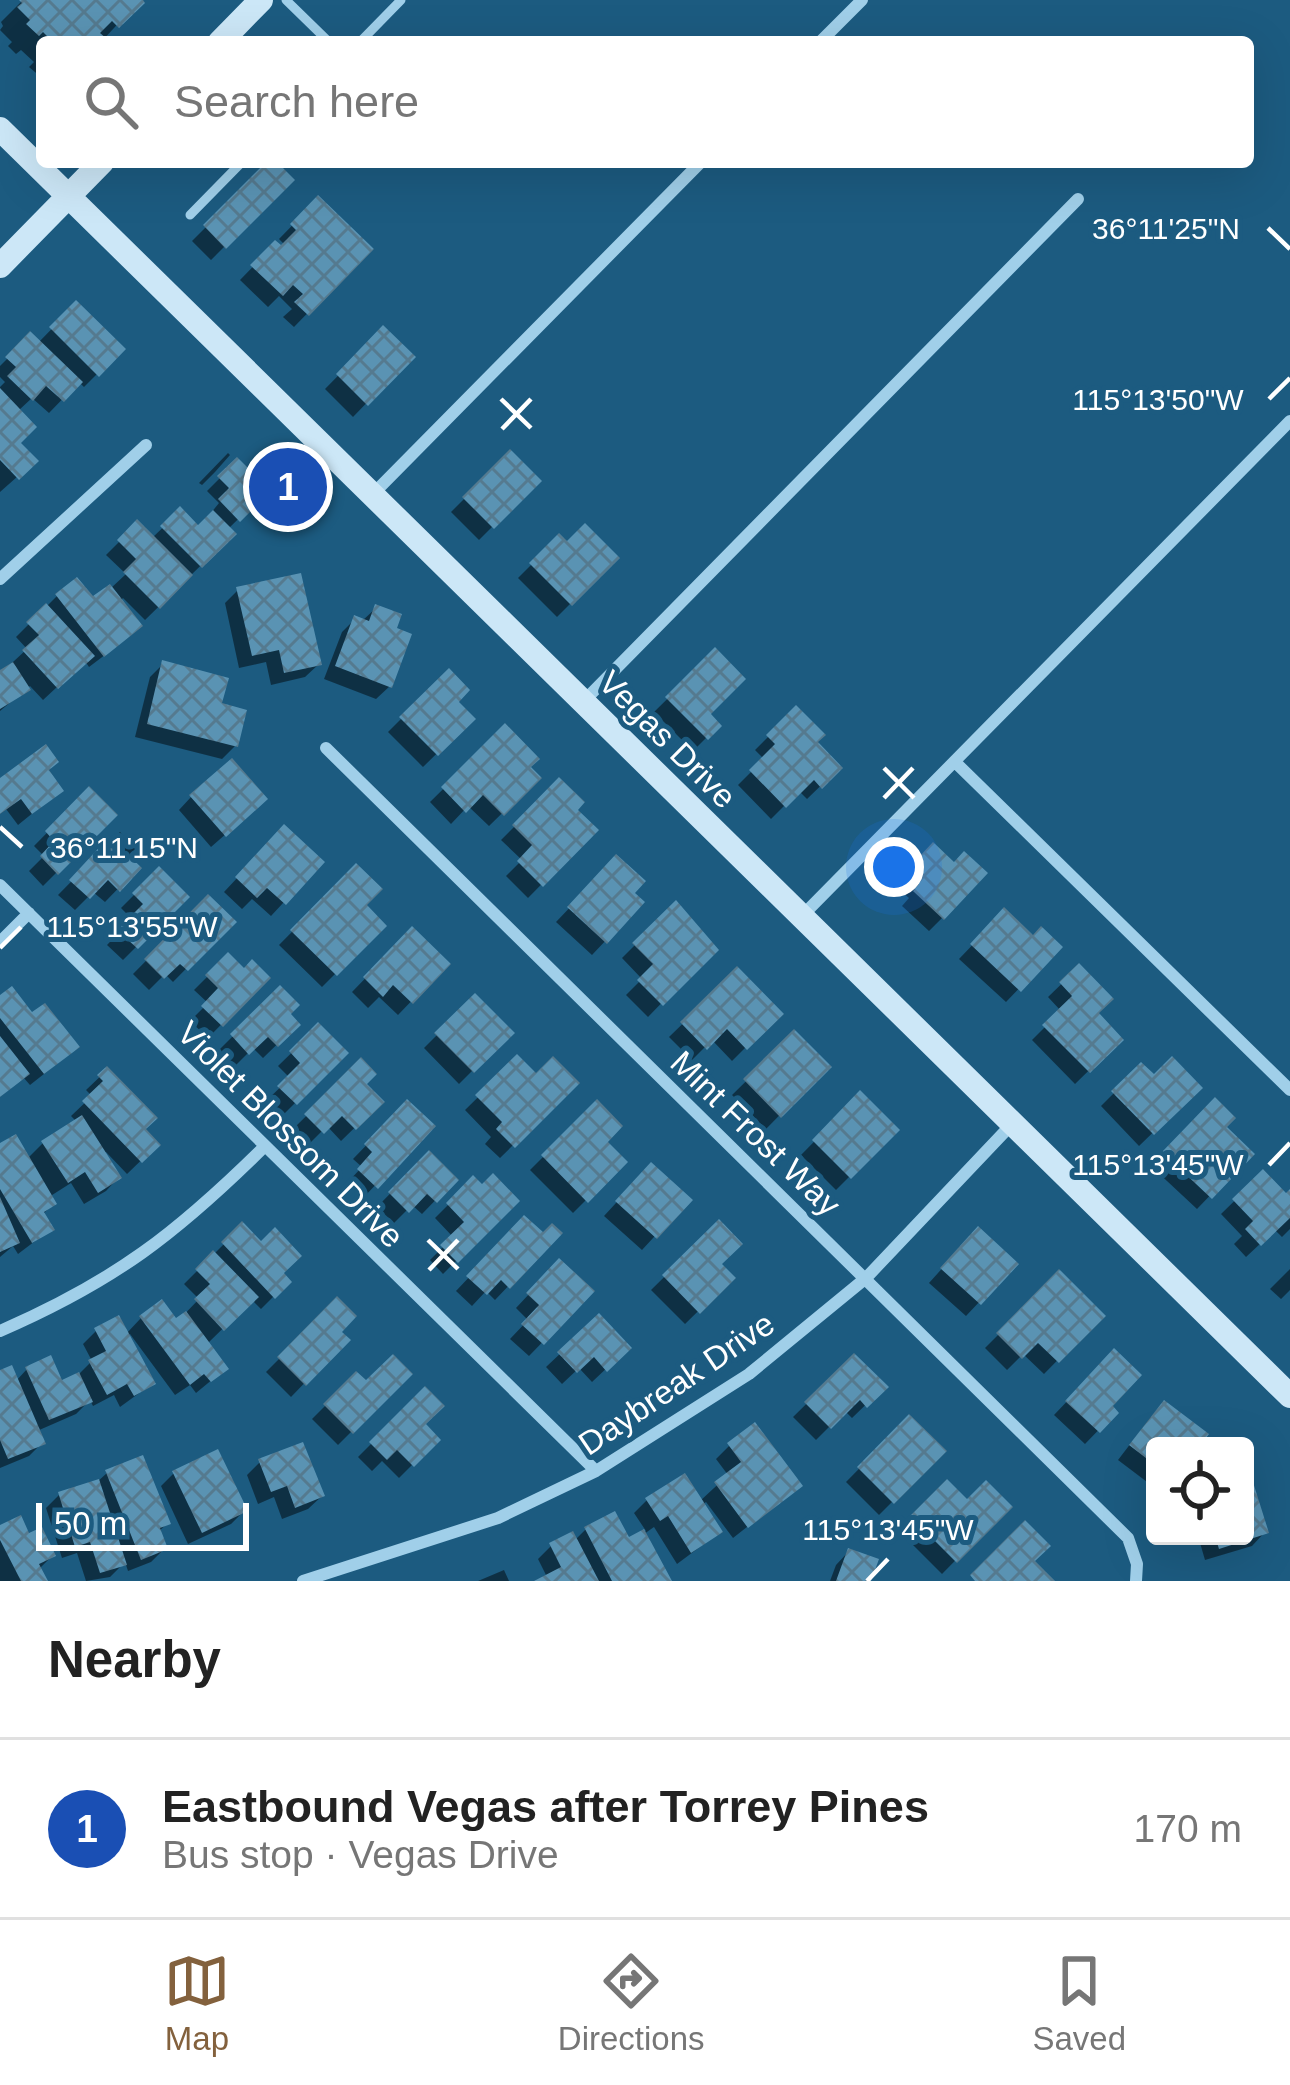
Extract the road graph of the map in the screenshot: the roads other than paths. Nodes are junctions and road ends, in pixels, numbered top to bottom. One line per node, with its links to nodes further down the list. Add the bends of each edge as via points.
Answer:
1 (286, 0): 6 (lane)
2 (401, 0): 7 (lane)
3 (862, 0): 8 (street)
4 (250, 4): 5 (main road)
5 (225, 36)
6 (323, 36)
7 (366, 36)
8 (826, 36)
9 (0, 129): 10 (main road, Vegas Drive)
10 (36, 165)
11 (39, 168): 15 (main road, Vegas Drive)
12 (96, 168): 15 (main road)
13 (236, 168): 17 (lane)
14 (695, 168): 21 (street)
15 (68, 197): 18 (main road); 21 (main road, Vegas Drive)
16 (1078, 199): 23 (street)
17 (190, 215)
18 (0, 266)
19 (1290, 421): 25 (street)
20 (146, 445): 22 (street)
21 (372, 495): 23 (main road, Vegas Drive)
22 (0, 579)
23 (583, 702): 28 (main road, Vegas Drive)
24 (326, 748): 33 (street, Mint Frost Way)
25 (955, 762): 28 (street); 30 (street)
26 (0, 885): 27 (street, Violet Blossom Drive)
27 (29, 914): 29 (street); 32 (street, Violet Blossom Drive)
28 (801, 916): 31 (main road, Vegas Drive)
29 (0, 942)
30 (1290, 1090)
31 (1012, 1124): 33 (street, Daybreak Drive); 35 (main road, Vegas Drive)
32 (265, 1146): 34 (street, via 136,1260); 36 (street, Violet Blossom Drive)
33 (866, 1278): 36 (street, Daybreak Drive, via 749,1374); 38 (street, Mint Frost Way, via 1129,1538)
34 (0, 1331)
35 (1290, 1396)
36 (596, 1471): 37 (street, Daybreak Drive, via 498,1518)
37 (303, 1581)
38 (1136, 1581)

